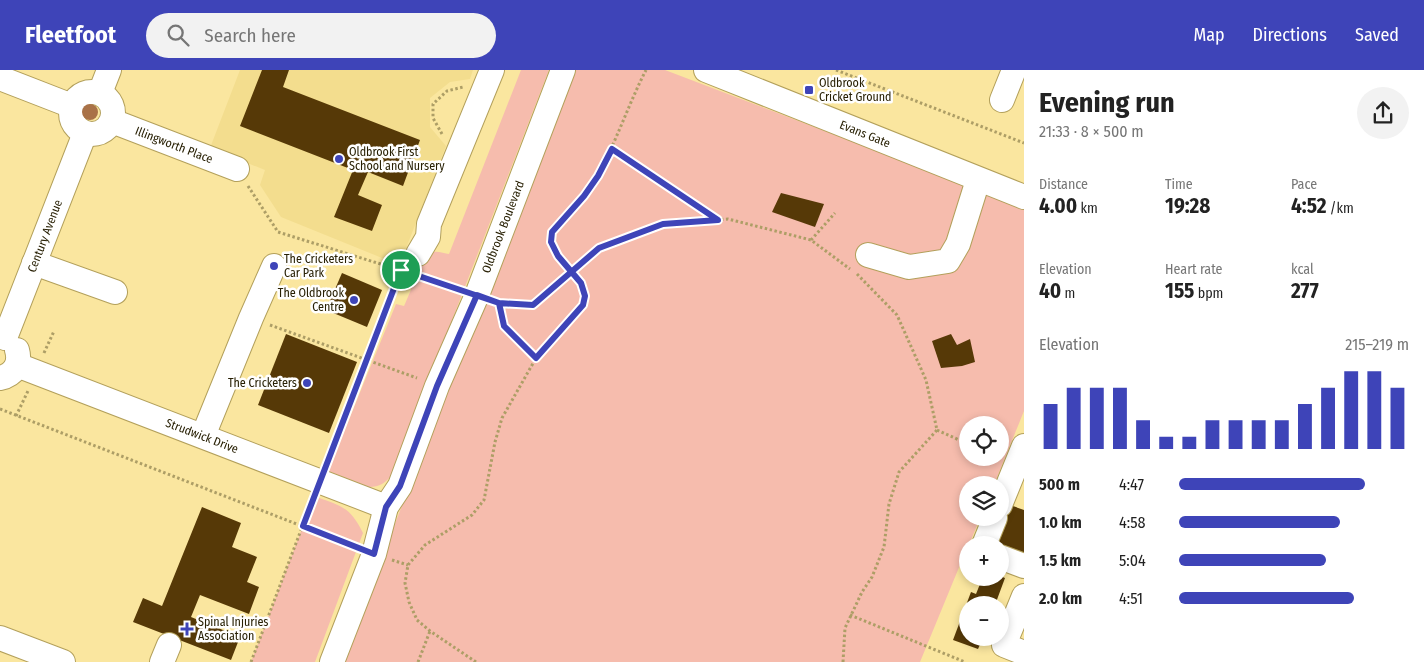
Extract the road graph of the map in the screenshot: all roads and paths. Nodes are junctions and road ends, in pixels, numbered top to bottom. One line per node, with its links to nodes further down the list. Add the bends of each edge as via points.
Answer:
1 (109, 70): 10 (street)
2 (492, 70): 25 (street, via 429,224 428,237)
3 (563, 70): 30 (street, Oldbrook Boulevard)
4 (646, 70): 17 (path)
5 (706, 70): 19 (street, Evans Gate)
6 (836, 70): 16 (path)
7 (1014, 70): 11 (street)
8 (0, 78): 12 (street)
9 (468, 85): 15 (path, via 447,91 433,104 433,118)
10 (100, 93): 12 (street, via 83,94); 13 (street, via 112,106)
11 (1002, 100)
12 (72, 106): 14 (street, via 73,123)
13 (112, 121): 14 (street, via 101,132); 18 (street, Illingworth Place)
14 (85, 133): 26 (street, Century Avenue)
15 (446, 138)
16 (1024, 143)
17 (612, 149): 22 (path); 28 (path, via 584,196 552,232 551,242)
18 (238, 170): 25 (path, via 278,232)
19 (978, 180): 20 (street, Evans Gate); 24 (street, via 958,244 948,261 909,267)
20 (1024, 197)
21 (835, 213): 23 (path)
22 (718, 220): 23 (path, via 728,219); 28 (path, via 663,224 599,248)
23 (811, 240): 39 (path, via 854,271 897,315 926,380)
24 (868, 255)
25 (410, 262): 30 (path); 35 (path)
26 (34, 263): 29 (street); 33 (street, Century Avenue)
27 (274, 266): 32 (street)
28 (571, 271): 31 (path, via 533,305); 34 (path, via 581,283 585,296 583,305)
29 (115, 292)
30 (477, 295): 31 (path); 37 (street, Oldbrook Boulevard)
31 (499, 303): 34 (path, via 504,326)
32 (251, 318): 35 (path); 40 (street)
33 (2, 337): 36 (street, via 10,341 18,352)
34 (536, 358): 52 (path, via 502,418 484,500 472,515 425,545 408,565 405,583 409,602 417,620)
35 (367, 360): 37 (path); 43 (path)
36 (9, 372): 40 (street, Strudwick Drive, via 36,373)
37 (437, 386): 45 (street, Oldbrook Boulevard, via 400,486)
38 (0, 409): 46 (path)
39 (937, 430): 41 (path); 51 (path, via 899,472 889,504 884,546 872,577)
40 (203, 436): 43 (street, Strudwick Drive)
41 (959, 440)
42 (1021, 461): 44 (street)
43 (320, 481): 45 (street, Strudwick Drive); 46 (path)
44 (1009, 486)
45 (386, 507): 47 (street, Oldbrook Boulevard)
46 (303, 526): 47 (path); 56 (path)
47 (374, 554): 57 (street, Oldbrook Boulevard)
48 (1009, 560): 49 (street)
49 (1024, 566)
50 (1024, 596): 54 (street, via 1004,645)
51 (850, 615): 60 (path, via 845,628); 61 (path)
52 (430, 631): 58 (path); 59 (path)
53 (0, 638): 55 (street)
54 (1024, 653)
55 (63, 662)
56 (251, 662)
57 (332, 662)
58 (418, 662)
59 (476, 662)
60 (843, 662)
61 (965, 662)

